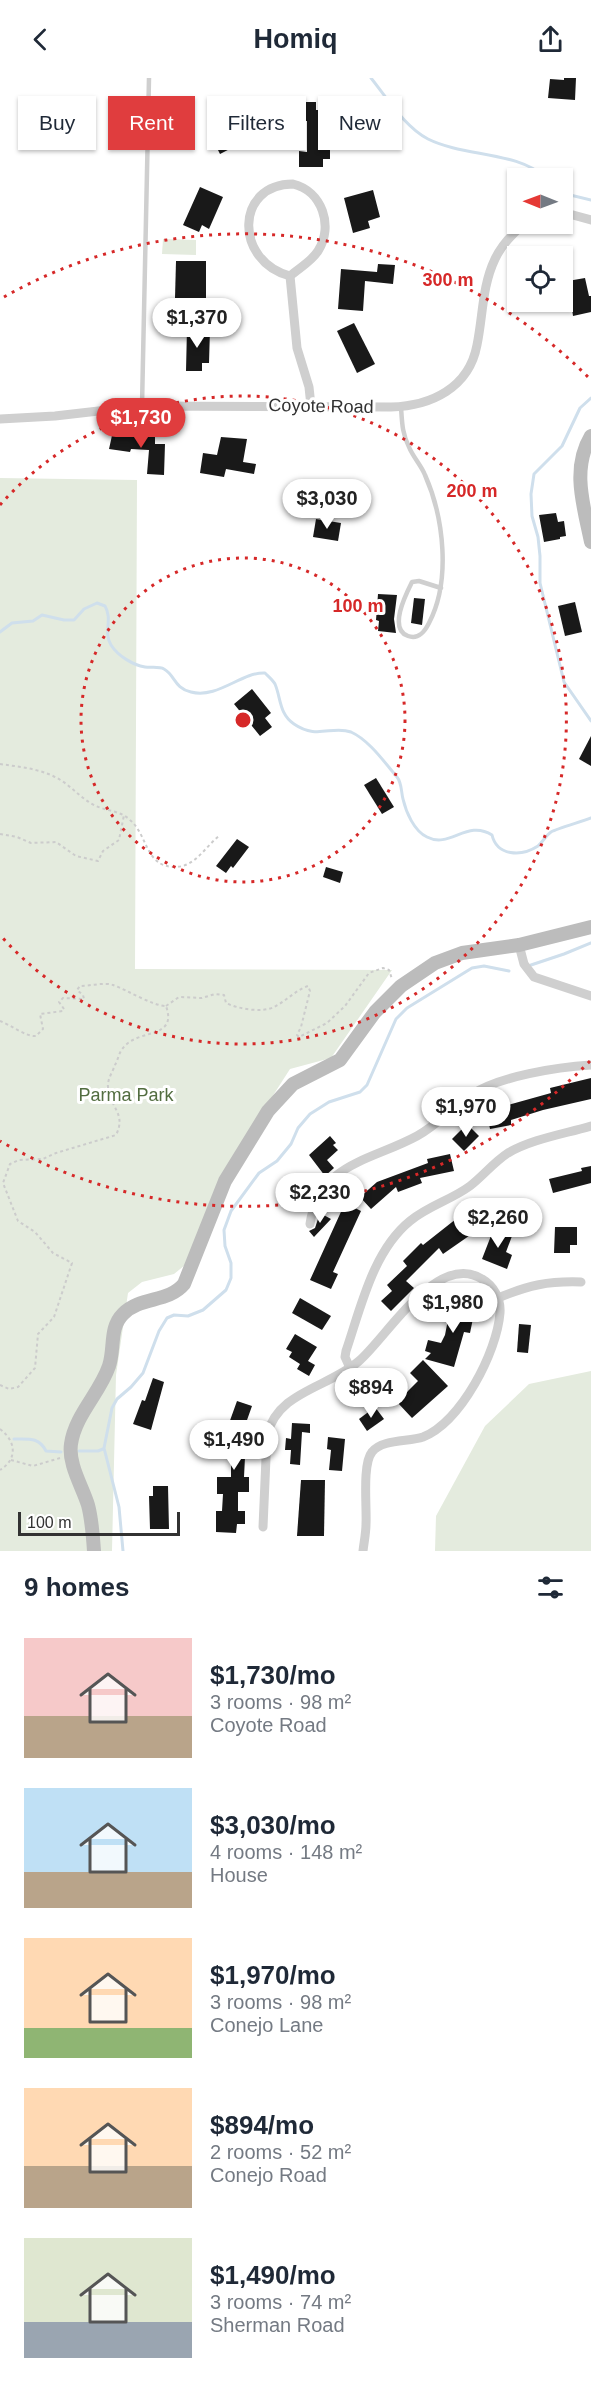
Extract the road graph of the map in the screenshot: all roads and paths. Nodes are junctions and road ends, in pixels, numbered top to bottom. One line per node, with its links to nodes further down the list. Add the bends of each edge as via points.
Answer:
1 (148, 78): 6 (lane)
2 (573, 215): 3 (street)
3 (591, 220)
4 (514, 234): 8 (street, Coyote Road, via 492,265 477,349 469,367 440,396)
5 (290, 276): 5 (street, via 318,251 325,226 322,211 311,193 286,184 262,195 251,215 249,229 252,246 261,261); 7 (street, via 297,348 309,387)
6 (142, 406): 7 (street, Coyote Road); 9 (street, Coyote Road)
7 (310, 406): 8 (street, Coyote Road)
8 (401, 407): 12 (lane, via 404,435 425,473 442,533)
9 (0, 419)
10 (591, 436): 11 (main road, via 582,453 580,471)
11 (591, 542)
12 (441, 588): 12 (lane, via 424,633 407,636 399,622 411,582)
13 (0, 764): 14 (path, via 54,776 86,801)
14 (124, 815): 15 (path, via 119,840 103,851 98,861 76,856 56,842 31,843); 16 (path, via 134,824 154,860 173,867 195,859)
15 (0, 834)
16 (219, 836)
17 (591, 927): 18 (main road)
18 (519, 945): 19 (main road, via 447,958 421,971); 20 (street, via 524,964 534,977)
19 (396, 991): 21 (path, via 389,970 369,973 327,1023 299,1037 308,986 269,1009 232,1006 226,1003 224,995 214,994 179,998); 31 (main road, via 375,1012 340,1060 296,1082 268,1111 225,1181 182,1286 165,1297 133,1306 117,1321 109,1366 75,1430)
20 (591, 996)
21 (166, 1006): 22 (path, via 105,984 80,986 77,990 84,999 63,998 59,1002 63,1011 40,1014 43,1029 36,1036 27,1036); 29 (path, via 170,1016 167,1026 140,1035 123,1047 107,1084 110,1100 120,1115 116,1135 43,1160 10,1164 3,1183 18,1221 35,1232 53,1253 72,1263 54,1317 38,1334 35,1368 18,1387)
22 (0, 1021)
23 (591, 1065): 25 (street, via 549,1070 474,1093 429,1129 371,1155 329,1181 314,1203)
24 (591, 1126): 28 (street, via 508,1153 469,1186 426,1210 398,1232 379,1261 362,1304 346,1351)
25 (310, 1224)
26 (581, 1282): 27 (street, via 536,1284)
27 (498, 1298): 28 (street, via 478,1276 450,1276 418,1297); 36 (street, via 500,1312 489,1358 469,1393 438,1428 415,1440 381,1446 371,1452)
28 (350, 1368): 34 (street, via 289,1401 274,1416 267,1436)
29 (0, 1385)
30 (0, 1430): 32 (path, via 12,1443)
31 (71, 1455): 32 (path, via 33,1466); 35 (main road, via 90,1514)
32 (11, 1460): 33 (path)
33 (0, 1470)
34 (263, 1527)
35 (94, 1551)
36 (363, 1551)

